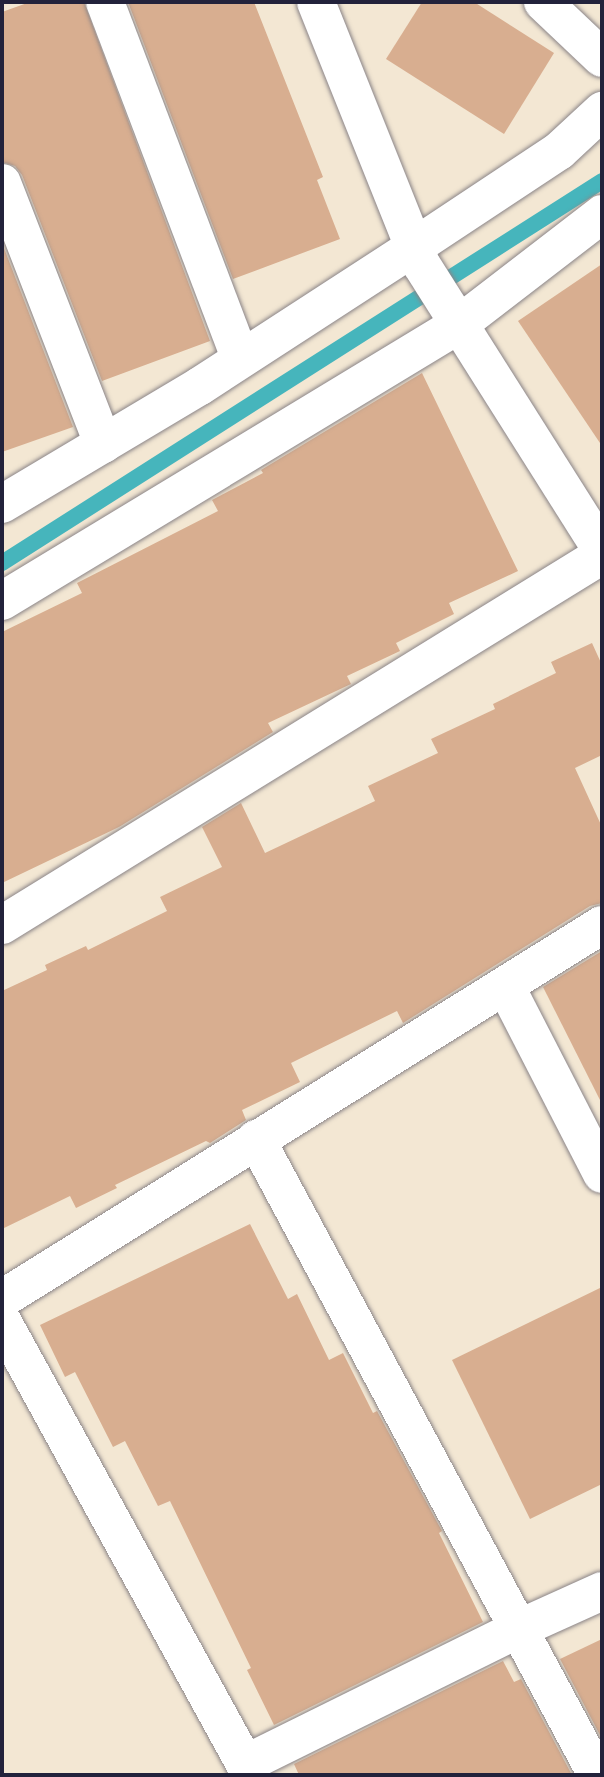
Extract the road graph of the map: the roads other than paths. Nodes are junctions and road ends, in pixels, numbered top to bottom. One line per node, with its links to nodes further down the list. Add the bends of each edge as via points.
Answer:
1 (105, 2): 10 (street)
2 (316, 2): 8 (street)
3 (543, 2): 4 (street)
4 (602, 58)
5 (602, 111): 8 (street, via 559,151)
6 (2, 183): 11 (street)
7 (602, 214): 9 (street)
8 (418, 255): 9 (street); 10 (street)
9 (452, 315): 13 (street); 14 (street)
10 (240, 358): 11 (street)
11 (103, 444): 12 (street)
12 (2, 504)
13 (602, 552): 15 (street)
14 (2, 601)
15 (2, 925)
16 (602, 925): 17 (street)
17 (506, 987): 18 (street); 19 (street)
18 (256, 1139): 20 (street); 23 (street)
19 (602, 1174)
20 (2, 1299)
21 (2, 1321): 24 (street)
22 (602, 1591): 23 (street)
23 (518, 1629): 24 (street); 25 (street)
24 (248, 1770)
25 (597, 1775)

